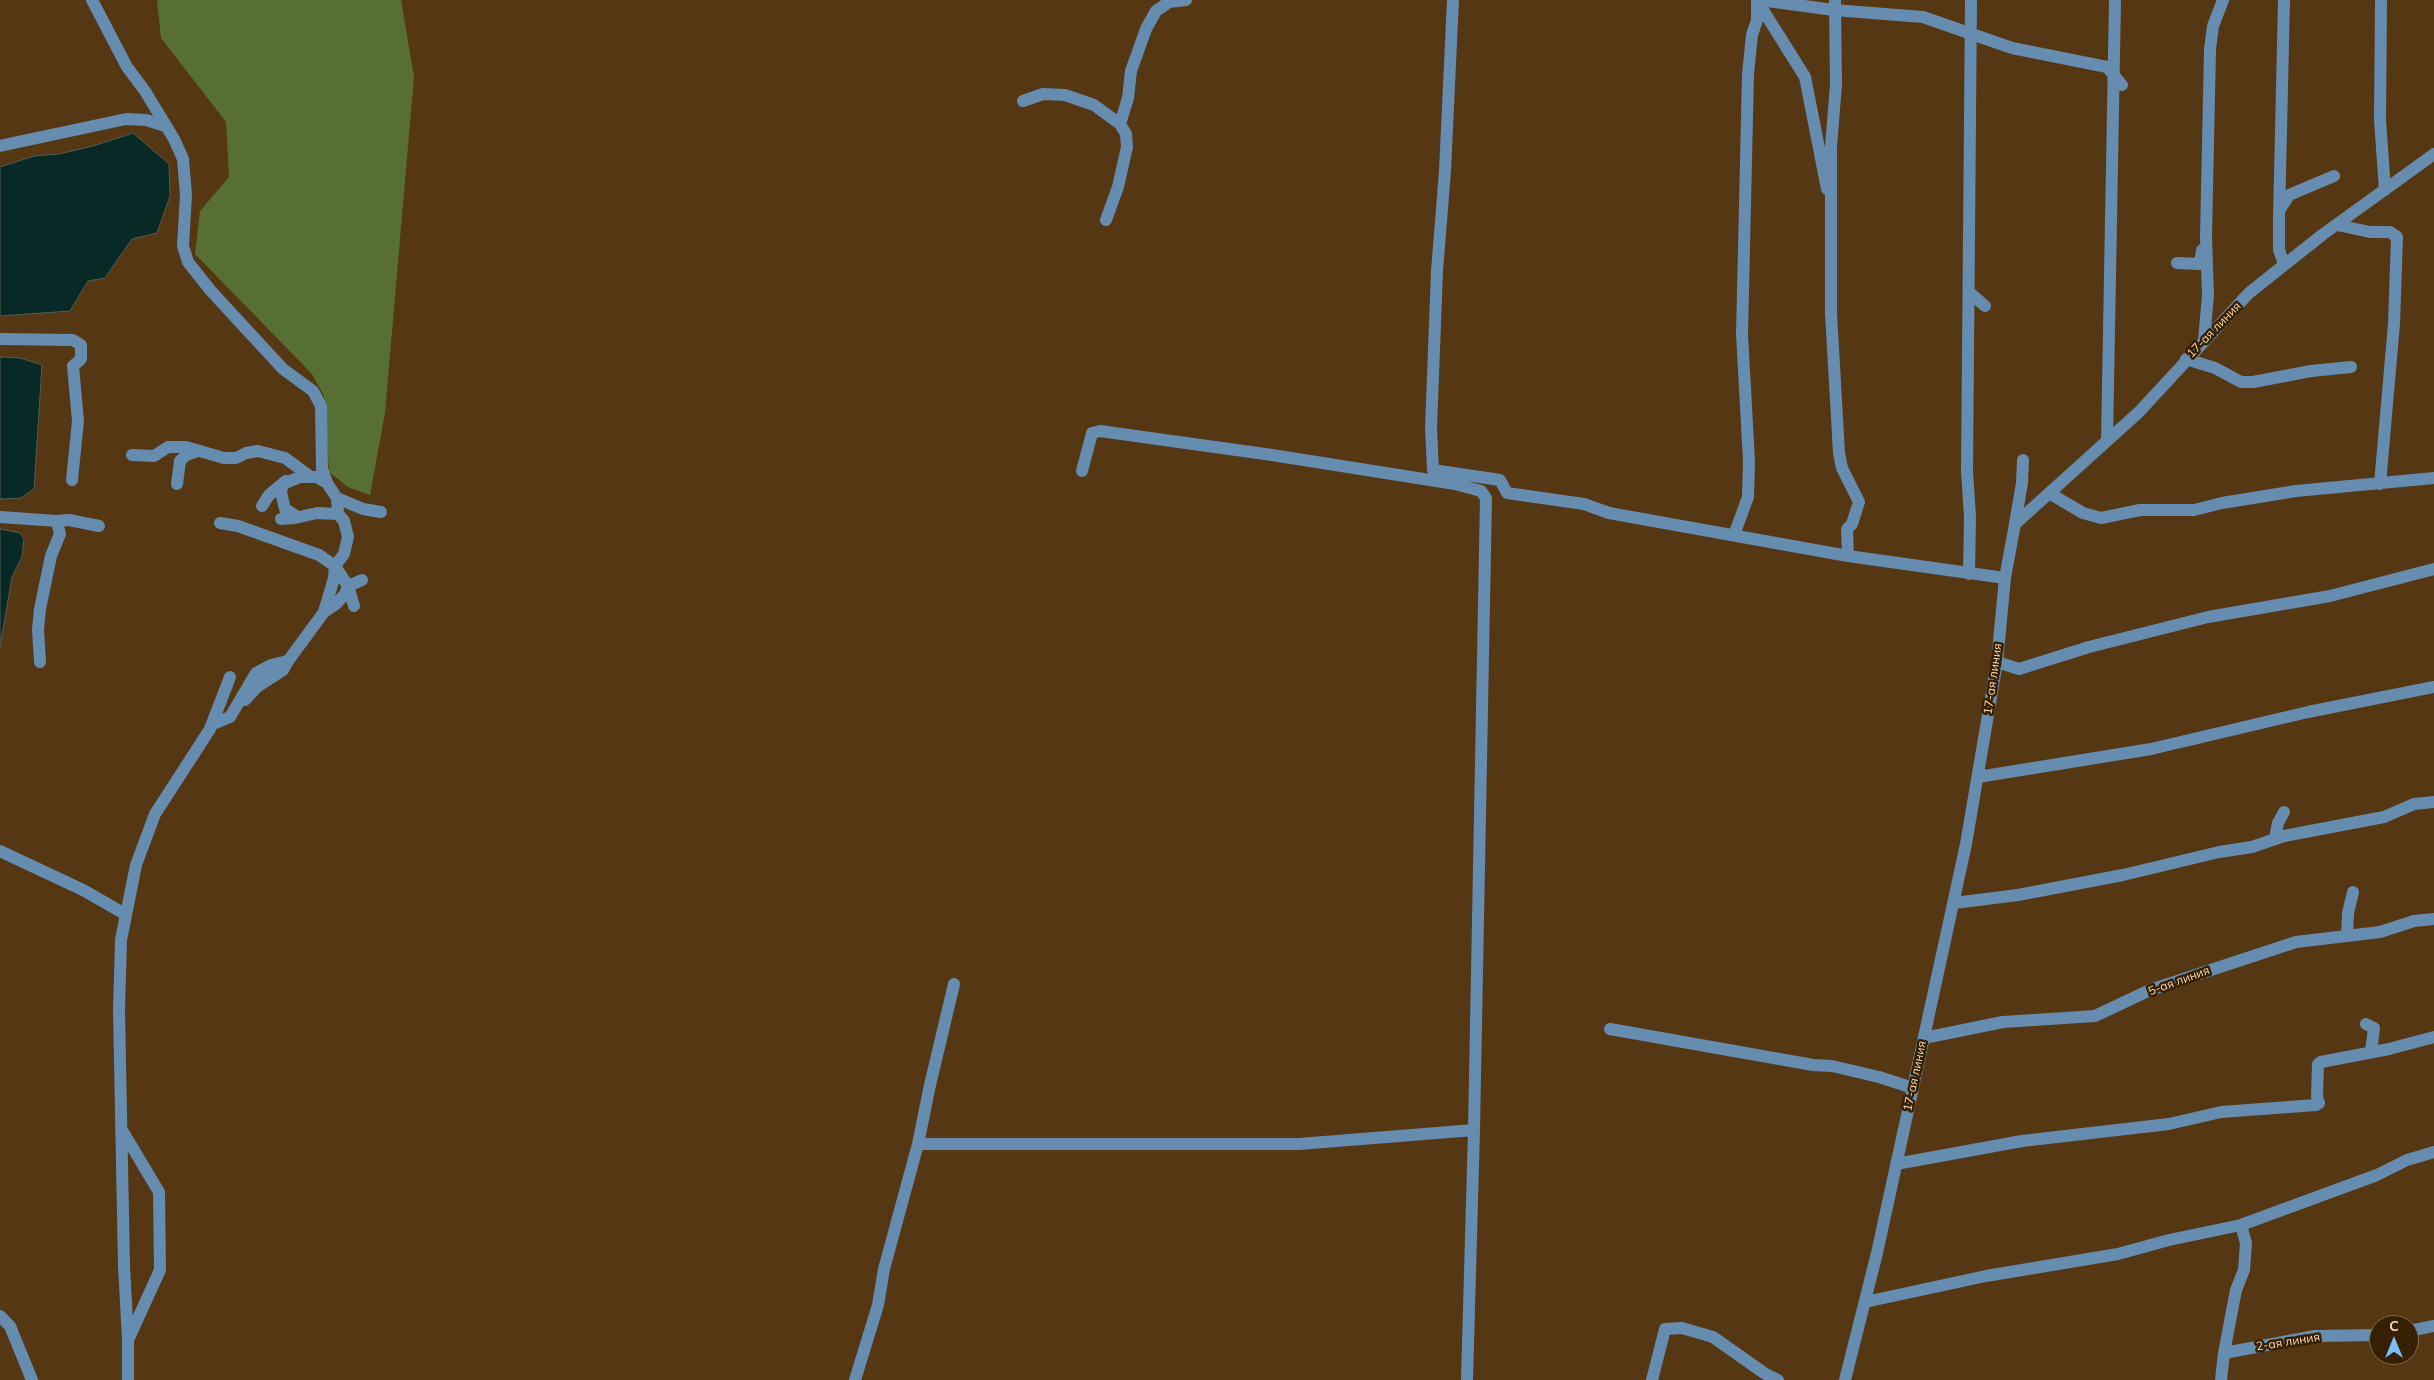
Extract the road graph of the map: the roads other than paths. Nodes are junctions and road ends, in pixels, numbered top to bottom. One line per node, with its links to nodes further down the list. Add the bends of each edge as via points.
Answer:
1 (92, 0): 16 (street, via 127,67)
2 (1186, 0): 15 (street, via 1169,2 1156,10 1132,71)
3 (1453, 0): 62 (street, via 1437,271 1433,470 1500,480 1506,492 1584,504 1609,512)
4 (1758, 0): 10 (street); 23 (street, via 1805,77 1821,169); 62 (street, via 1748,74 1742,334 1748,488 1746,507)
5 (1971, 0): 11 (street)
6 (2115, 0): 12 (street)
7 (2223, 0): 27 (street, via 2213,26 2210,49)
8 (2284, 0): 19 (street)
9 (2381, 0): 22 (street, via 2380,120)
10 (1834, 5): 11 (street, via 1923,17); 23 (street, via 1836,84)
11 (1972, 33): 12 (street, via 2020,50 2099,64); 30 (street)
12 (2113, 74): 13 (street); 36 (street)
13 (2122, 85)
14 (1023, 101): 15 (street, via 1043,94 1065,95 1094,105)
15 (1120, 124): 25 (street, via 1126,134 1127,147)
16 (165, 126): 17 (street, via 146,120 126,119); 45 (street, via 182,159 186,194 183,246 188,262 211,292 283,370 313,391 321,406 322,469)
17 (0, 146)
18 (2434, 154): 22 (street, 17-ая линия)
19 (2281, 167): 21 (street, via 2290,184); 24 (street)
20 (2334, 176): 21 (street)
21 (2302, 189): 24 (street, via 2289,195)
22 (2385, 190): 26 (street, 17-ая линия)
23 (1831, 205): 63 (street, via 1831,313 1839,453 1842,468 1859,502 1852,524 1846,529)
24 (2279, 211): 29 (street, via 2279,250)
25 (1106, 220)
26 (2337, 225): 29 (street, 17-ая линия); 48 (street, via 2370,232 2390,232 2397,237 2394,324)
27 (2206, 238): 28 (street, via 2200,264); 33 (street, via 2208,295)
28 (2177, 263)
29 (2284, 264): 33 (street, 17-ая линия, via 2248,293)
30 (1969, 292): 31 (street); 66 (street)
31 (1985, 306)
32 (0, 339): 44 (street, via 73,340 82,345 81,359 73,366 78,421)
33 (2204, 340): 34 (street, 17-ая линия)
34 (2186, 359): 35 (street, via 2215,368 2241,382); 36 (street, 17-ая линия, via 2154,397)
35 (2351, 367)
36 (2107, 441): 49 (street, 17-ая линия)
37 (183, 452): 38 (street, via 168,448 154,456); 40 (street, via 198,451 230,458 264,452); 46 (street)
38 (132, 455)
39 (2023, 460): 59 (street)
40 (292, 462): 42 (street); 47 (street, via 289,476)
41 (1082, 471): 95 (street, via 1092,434 1100,431 1455,484 1481,491 1486,498)
42 (311, 477): 45 (street); 47 (street, via 300,477)
43 (2434, 478): 48 (street)
44 (72, 480)
45 (327, 483): 50 (street)
46 (177, 484)
47 (283, 484): 51 (street, via 269,495); 54 (street, via 281,492 285,509)
48 (2380, 484): 49 (street, via 2296,491 2194,510 2140,510 2100,518 2084,513)
49 (2050, 493): 59 (street, 17-ая линия)
50 (342, 500): 52 (street); 53 (street); 61 (street, via 352,514)
51 (262, 506)
52 (381, 512)
53 (338, 514): 54 (street, via 317,512); 61 (street, via 344,521)
54 (298, 517): 56 (street)
55 (0, 518): 57 (street)
56 (281, 519)
57 (57, 521): 60 (street); 72 (street, via 60,534 51,556 40,615)
58 (220, 523): 64 (street, via 296,545)
59 (2015, 524): 67 (street, 17-ая линия)
60 (99, 526)
61 (348, 536): 64 (street, via 344,554)
62 (1734, 536): 63 (street)
63 (1848, 556): 66 (street)
64 (334, 566): 69 (street); 71 (street, via 334,578)
65 (2434, 569): 73 (street, via 2330,596 2208,617 2018,669)
66 (1969, 574): 67 (street)
67 (2005, 578): 73 (street, 17-ая линия)
68 (362, 580): 69 (street)
69 (348, 586): 70 (street); 71 (street, via 336,604)
70 (354, 606)
71 (324, 612): 76 (street, via 288,661 256,673 230,716)
72 (40, 662)
73 (1997, 662): 77 (street, 17-ая линия)
74 (230, 677): 76 (street)
75 (2434, 687): 77 (street, via 2142,750)
76 (213, 724): 84 (street, via 156,814 136,865)
77 (1978, 777): 83 (street, 17-ая линия)
78 (2434, 802): 80 (street, via 2414,804 2384,817)
79 (2284, 812): 80 (street)
80 (2275, 838): 83 (street, via 2252,847 2076,885)
81 (0, 851): 84 (street, via 83,890)
82 (2353, 892): 86 (street)
83 (1954, 903): 91 (street, 17-ая линия)
84 (125, 914): 94 (street, via 118,1010)
85 (2434, 919): 86 (street, 5-ая линия)
86 (2347, 936): 91 (street, 5-ая линия, via 2285,945 2150,990 2095,1016 2003,1022)
87 (954, 984): 96 (street)
88 (2366, 1024): 92 (street, via 2374,1028)
89 (1610, 1029): 93 (street, via 1840,1067)
90 (2434, 1037): 92 (street)
91 (1924, 1038): 93 (street, 17-ая линия)
92 (2371, 1052): 98 (street, via 2318,1064 2319,1103 2316,1105 2221,1112 2169,1124 2022,1140)
93 (1913, 1088): 98 (street, 17-ая линия)
94 (122, 1130): 105 (street); 105 (street, via 159,1192 160,1270)
95 (1474, 1130): 96 (street, via 1299,1144); 110 (street)
96 (918, 1144): 109 (street, via 891,1241 878,1306)
97 (2434, 1152): 99 (street)
98 (1896, 1164): 100 (street, 17-ая линия)
99 (2242, 1225): 100 (street, via 2118,1254 1986,1276); 106 (street, via 2246,1243 2245,1264 2236,1290)
100 (1865, 1302): 113 (street, 17-ая линия)
101 (0, 1316): 107 (street, via 10,1326)
102 (2434, 1326): 103 (street)
103 (2419, 1329)
104 (2369, 1335): 106 (street, 2-ая линия, via 2315,1336)
105 (128, 1340): 108 (street)
106 (2224, 1353): 114 (street)
107 (32, 1380)
108 (128, 1380)
109 (855, 1380)
110 (1467, 1380)
111 (1652, 1380): 112 (street, via 1665,1330 1682,1328 1713,1337)
112 (1778, 1380)
113 (1845, 1380)
114 (2221, 1380)

